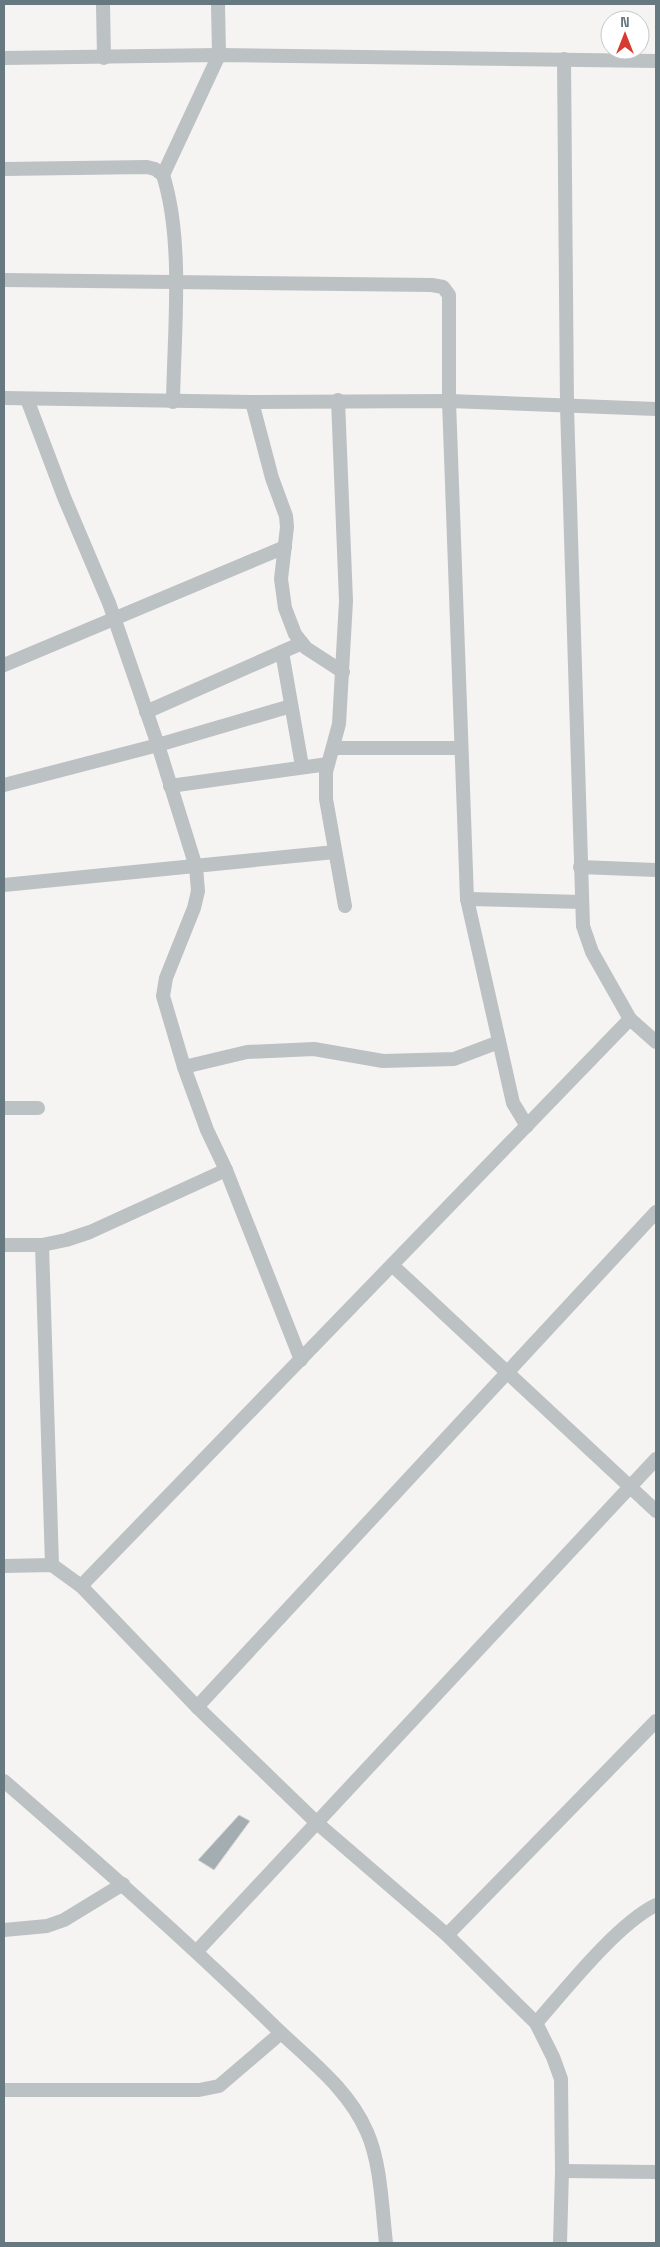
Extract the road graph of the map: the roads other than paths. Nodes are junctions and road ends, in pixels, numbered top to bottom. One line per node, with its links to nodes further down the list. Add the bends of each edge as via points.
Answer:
1 (103, 4): 5 (street)
2 (218, 4): 3 (street)
3 (219, 55): 5 (street); 6 (street); 9 (street)
4 (4, 58): 5 (street)
5 (104, 58)
6 (564, 59): 7 (street); 18 (street)
7 (656, 61)
8 (4, 168): 9 (street, via 147,167)
9 (163, 176): 11 (street, via 172,225)
10 (4, 280): 11 (street)
11 (175, 282): 15 (street, via 443,287 449,295); 16 (street)
12 (26, 399): 14 (street); 16 (street); 21 (street)
13 (338, 400): 15 (street); 17 (street); 25 (street, via 346,601)
14 (5, 401)
15 (449, 401): 18 (street); 30 (street)
16 (174, 402): 17 (street)
17 (252, 402): 20 (street, via 272,478 286,516)
18 (567, 407): 19 (street); 37 (street)
19 (656, 408)
20 (285, 547): 21 (street); 22 (street, via 281,579 285,608)
21 (114, 618): 24 (street); 27 (street)
22 (302, 643): 23 (street); 25 (street)
23 (282, 652): 26 (street); 27 (street)
24 (4, 665)
25 (343, 672): 29 (street, via 339,724)
26 (291, 706): 28 (street); 32 (street)
27 (146, 712): 28 (street)
28 (158, 745): 33 (street); 34 (street)
29 (333, 748): 30 (street); 31 (street)
30 (461, 748): 40 (street)
31 (328, 764): 32 (street); 35 (street, via 326,799)
32 (302, 766): 34 (street)
33 (4, 785)
34 (170, 786): 36 (street)
35 (335, 852): 36 (street); 42 (street)
36 (196, 867): 39 (street); 46 (street, via 198,891 194,908 166,978 163,996)
37 (580, 867): 38 (street); 41 (street)
38 (656, 870)
39 (4, 885)
40 (467, 899): 41 (street); 44 (street)
41 (582, 902): 43 (street, via 582,926 592,952)
42 (345, 906)
43 (630, 1019): 45 (street); 49 (street)
44 (500, 1042): 46 (street, via 454,1059 383,1061 314,1049 247,1052); 49 (street, via 513,1103)
45 (656, 1042)
46 (184, 1067): 50 (street)
47 (4, 1108): 48 (street)
48 (38, 1108)
49 (527, 1126): 54 (street)
50 (226, 1170): 53 (street, via 90,1232); 55 (street)
51 (656, 1212): 56 (street)
52 (4, 1245): 53 (street)
53 (42, 1245): 60 (street)
54 (392, 1265): 55 (street); 56 (street)
55 (301, 1360): 62 (street)
56 (507, 1373): 58 (street); 63 (street)
57 (656, 1459): 58 (street)
58 (629, 1488): 59 (street); 66 (street)
59 (656, 1511)
60 (52, 1565): 61 (street); 62 (street)
61 (4, 1566)
62 (81, 1586): 63 (street)
63 (197, 1707): 66 (street)
64 (656, 1721): 70 (street)
65 (4, 1781): 67 (street)
66 (317, 1822): 70 (street); 71 (street)
67 (122, 1884): 69 (street, via 64,1920 47,1926); 71 (street)
68 (656, 1905): 72 (street, via 625,1928)
69 (4, 1930)
70 (447, 1935): 72 (street)
71 (197, 1951): 73 (street)
72 (536, 2023): 75 (street, via 553,2056 560,2079)
73 (281, 2033): 74 (street, via 219,2086 199,2090); 77 (street, via 325,2072 368,2132 374,2152)
74 (4, 2090)
75 (562, 2170): 76 (street); 78 (street)
76 (656, 2172)
77 (386, 2243)
78 (560, 2243)

